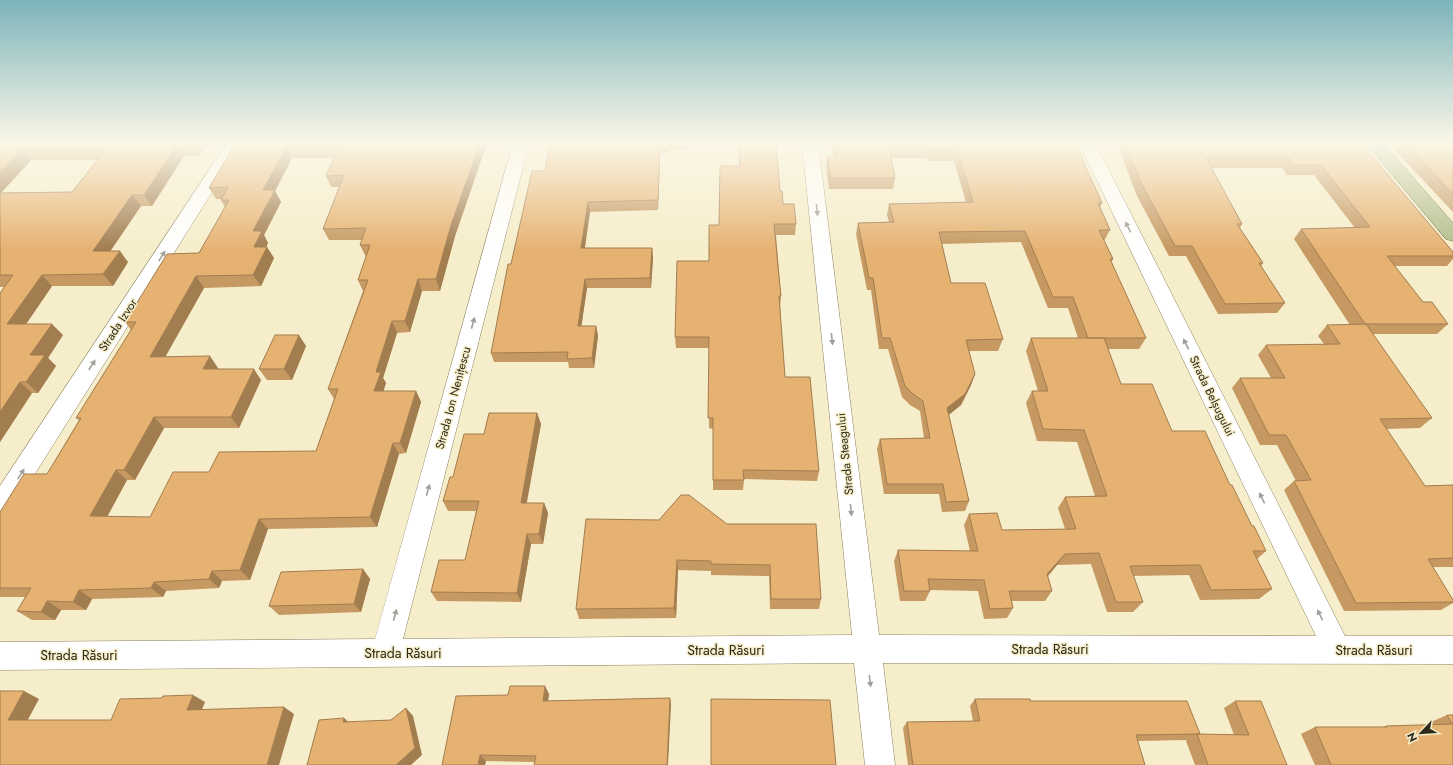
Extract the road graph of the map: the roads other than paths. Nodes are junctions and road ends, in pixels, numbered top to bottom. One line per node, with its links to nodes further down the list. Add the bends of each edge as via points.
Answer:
1 (212, 179): 7 (street, Strada Izvor, one-way to 1)
2 (511, 179): 11 (street, Strada Ion Nenițescu, one-way to 2)
3 (814, 179): 8 (street, Strada Steagului, one-way to 8)
4 (1105, 179): 9 (street, Strada Belșugului, one-way to 4)
5 (1405, 179): 6 (main road)
6 (1453, 235)
7 (0, 507)
8 (867, 649): 9 (street, Strada Răsuri); 11 (street, Strada Răsuri); 13 (street, Strada Steagului, one-way to 13)
9 (1337, 650): 10 (street, Strada Răsuri)
10 (1453, 650)
11 (385, 653): 12 (street, Strada Răsuri)
12 (0, 656)
13 (880, 765)

